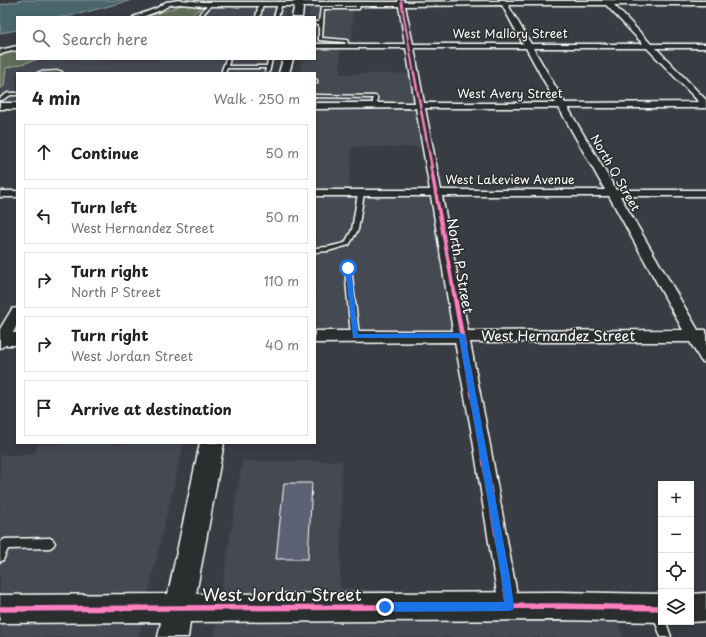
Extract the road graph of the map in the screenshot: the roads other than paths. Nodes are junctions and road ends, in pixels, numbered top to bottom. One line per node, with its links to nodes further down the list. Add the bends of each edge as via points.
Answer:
1 (192, 1): 8 (street); 12 (street, via 164,4 159,9)
2 (300, 2): 6 (street); 10 (street); 16 (street)
3 (402, 2): 4 (street); 10 (street); 21 (street, North P Street)
4 (503, 2): 5 (street); 22 (street, North Q Street)
5 (607, 2): 7 (street); 23 (street)
6 (280, 3): 9 (street); 15 (lane)
7 (706, 3)
8 (210, 4): 9 (street); 13 (lane)
9 (261, 4): 14 (lane)
10 (358, 6): 11 (lane); 18 (lane, via 322,8)
11 (358, 13)
12 (139, 16)
13 (200, 16)
14 (258, 16)
15 (276, 16)
16 (296, 16)
17 (316, 24): 18 (lane)
18 (321, 24): 20 (lane, via 320,39 344,40)
19 (316, 46): 20 (street, West Mallory Street)
20 (348, 46): 21 (street, West Mallory Street)
21 (409, 46): 22 (street, West Mallory Street); 45 (street, North P Street)
22 (528, 46): 23 (street, West Mallory Street); 46 (street, North Q Street)
23 (650, 46): 24 (street, West Mallory Street); 40 (street)
24 (706, 46)
25 (16, 48): 26 (street)
26 (0, 52)
27 (228, 60): 30 (lane)
28 (270, 60): 31 (lane)
29 (288, 60): 34 (street)
30 (225, 67): 31 (lane); 32 (lane)
31 (268, 67): 33 (lane)
32 (223, 72)
33 (267, 72)
34 (284, 72)
35 (16, 89): 36 (lane)
36 (10, 94): 37 (lane); 39 (lane)
37 (16, 94)
38 (316, 96): 44 (lane, via 374,97)
39 (0, 100)
40 (706, 105): 46 (street, West Avery Street)
41 (0, 106): 42 (street)
42 (16, 106)
43 (316, 106): 44 (street, West Avery Street)
44 (375, 106): 45 (street, West Avery Street)
45 (421, 106): 46 (street, West Avery Street); 49 (street, North P Street)
46 (562, 106): 50 (street, North Q Street)
47 (316, 193): 48 (street, West Lakeview Avenue)
48 (361, 193): 49 (street, West Lakeview Avenue); 54 (lane, via 355,230 347,244)
49 (436, 193): 50 (street, West Lakeview Avenue); 57 (street, North P Street)
50 (611, 193): 51 (street, West Lakeview Avenue); 59 (street, North Q Street)
51 (706, 193)
52 (0, 194): 53 (street)
53 (16, 194)
54 (316, 250)
55 (348, 268): 58 (lane)
56 (16, 315): 62 (street)
57 (461, 335): 58 (street, West Hernandez Street); 59 (street, West Hernandez Street); 67 (street, North P Street)
58 (355, 336): 60 (street, West Hernandez Street)
59 (700, 336): 63 (street, North Q Street)
60 (316, 337)
61 (16, 338): 62 (street)
62 (1, 340)
63 (706, 357)
64 (212, 444): 69 (street)
65 (50, 543): 66 (lane, via 5,544)
66 (0, 557)
67 (509, 606): 69 (street, West Jordan Street); 70 (street, West Jordan Street)
68 (706, 607): 71 (street)
69 (179, 608): 72 (street, West Jordan Street); 74 (street)
70 (658, 608)
71 (694, 608)
72 (0, 609)
73 (663, 625): 75 (lane)
74 (173, 637)
75 (666, 637)

